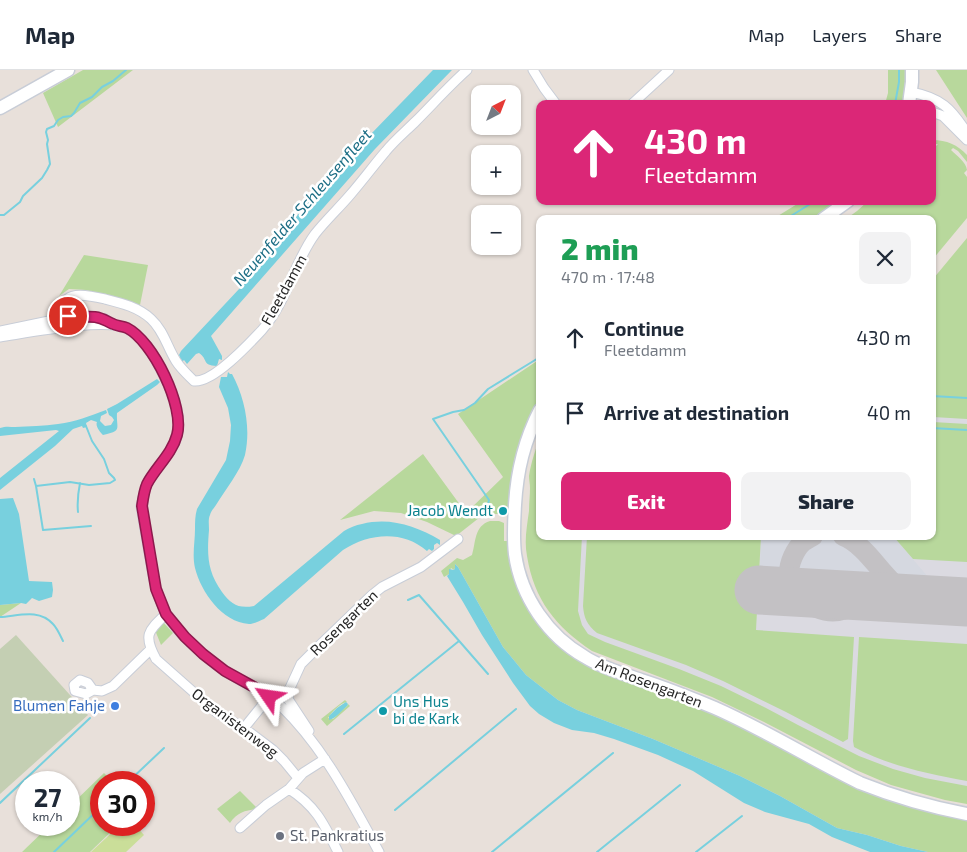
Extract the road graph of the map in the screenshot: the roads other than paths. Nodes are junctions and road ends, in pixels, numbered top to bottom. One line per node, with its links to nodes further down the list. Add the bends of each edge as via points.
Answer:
1 (68, 70): 11 (main road)
2 (466, 70): 17 (street, Fleetdamm, via 387,150 328,219 309,243 270,320 212,376 194,381 178,365 155,323 132,307 91,296 72,296 62,307)
3 (533, 70): 7 (street)
4 (669, 70): 8 (street)
5 (912, 70): 6 (main road)
6 (910, 98): 10 (street, via 922,94)
7 (553, 100)
8 (636, 100)
9 (936, 100): 13 (street, via 952,113)
10 (936, 100)
11 (0, 108)
12 (936, 113): 14 (street, via 943,116)
13 (967, 133)
14 (967, 140)
15 (842, 205): 16 (main road)
16 (829, 215)
17 (62, 316): 18 (street, via 105,319); 19 (street)
18 (114, 325): 20 (street); 23 (street, via 129,329 149,350 167,381 178,415 174,445 147,484 142,506 156,589)
19 (0, 331)
20 (0, 337)
21 (536, 419): 32 (main road, Am Rosengarten, via 521,459 514,539 525,588 538,614 553,633 594,662 722,711 860,783 911,801)
22 (458, 539): 28 (street, Rosengarten, via 421,567 372,594 301,664 288,699 309,730)
23 (166, 614): 24 (street, via 152,627); 26 (street, via 203,654)
24 (150, 649): 25 (street, via 113,686 102,691); 27 (street, Organistenweg, via 156,659 201,700)
25 (93, 690)
26 (269, 697): 27 (street); 28 (street)
27 (244, 728): 30 (street, Organistenweg, via 273,750)
28 (311, 739): 29 (street)
29 (325, 759): 30 (street); 35 (street)
30 (298, 778): 31 (street)
31 (288, 789): 33 (street); 34 (street, via 313,808)
32 (967, 814)
33 (240, 828)
34 (338, 852)
35 (379, 852)

